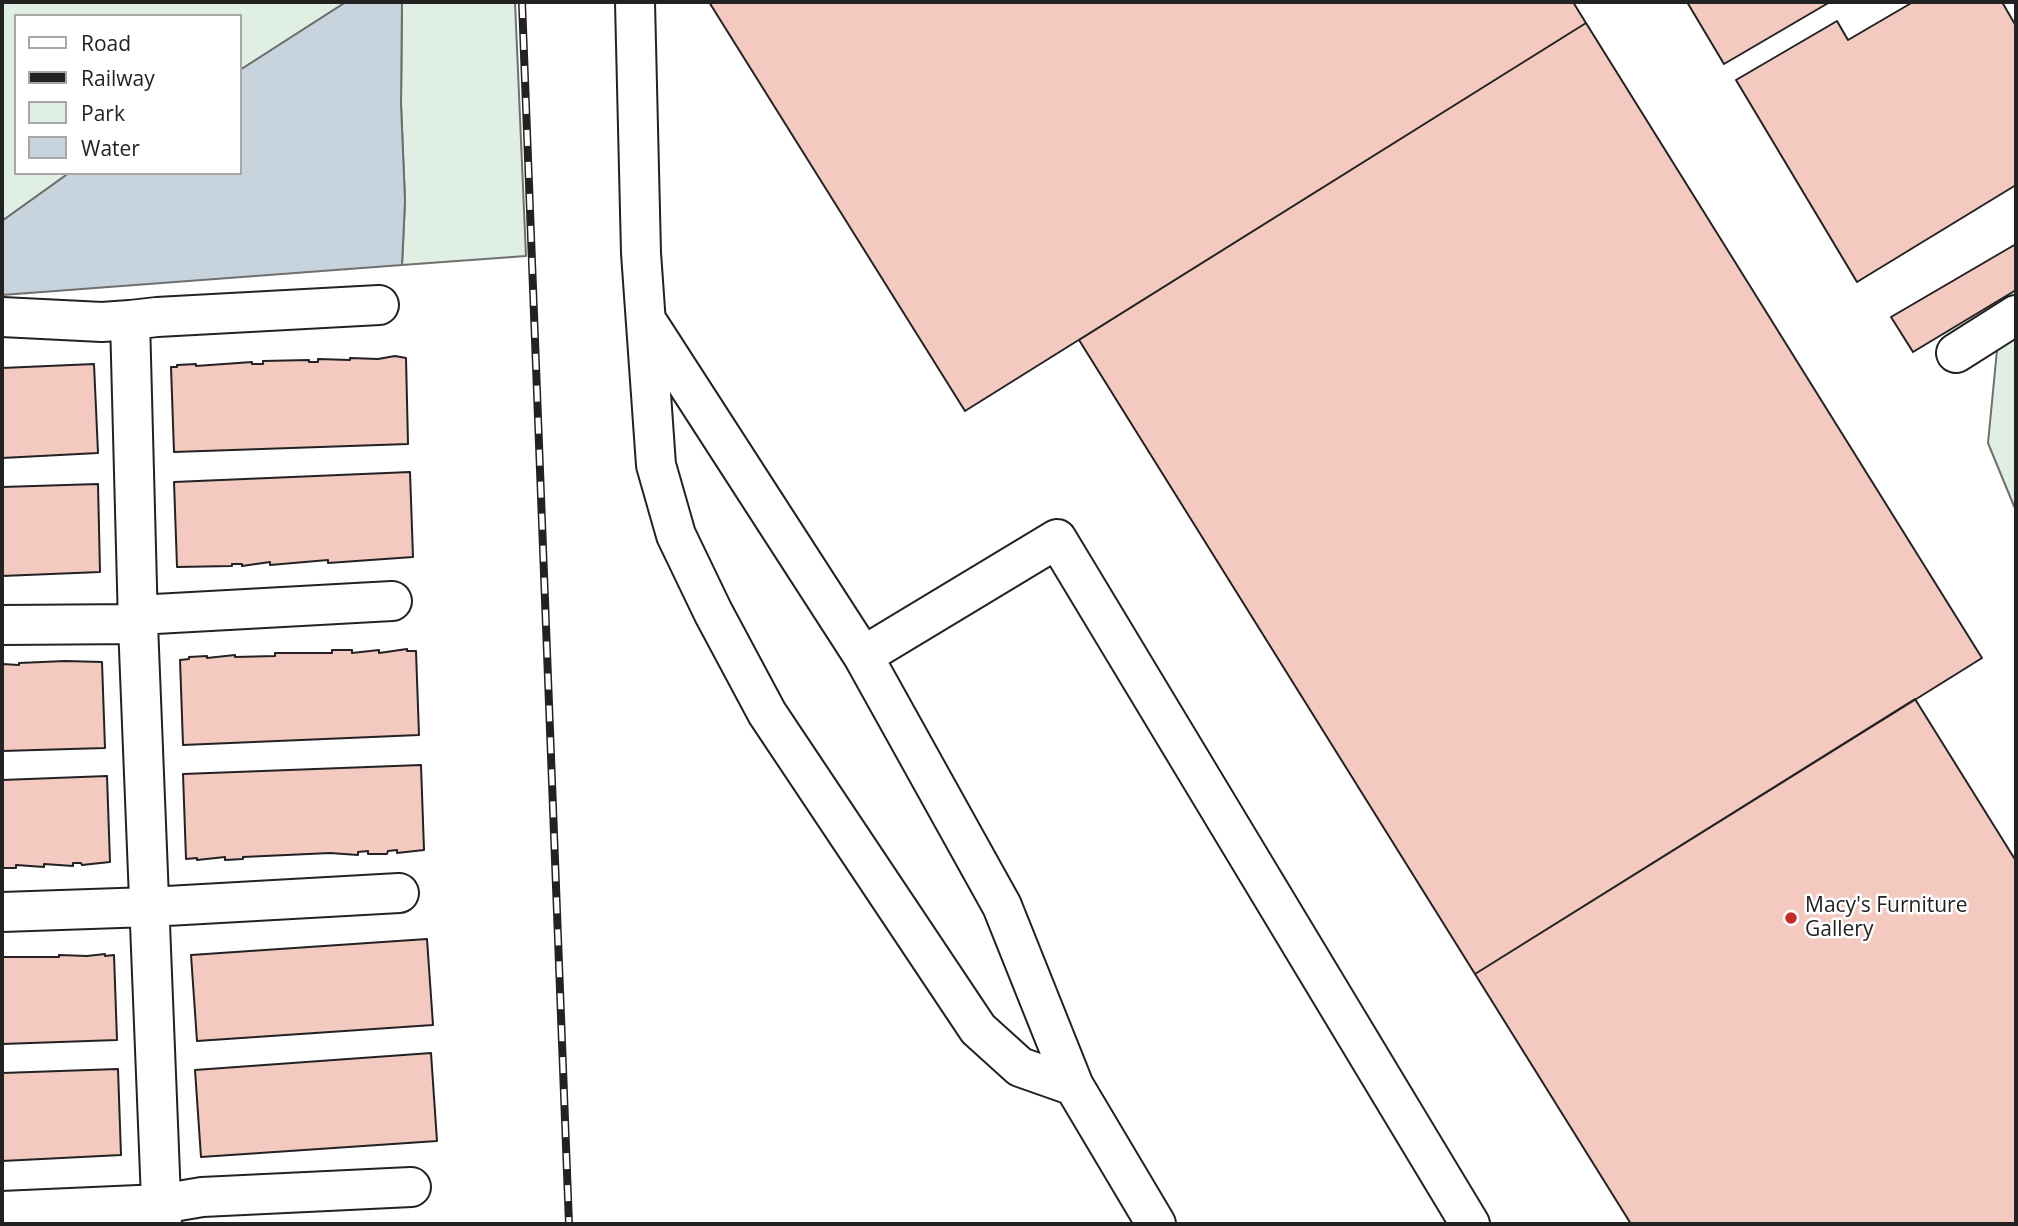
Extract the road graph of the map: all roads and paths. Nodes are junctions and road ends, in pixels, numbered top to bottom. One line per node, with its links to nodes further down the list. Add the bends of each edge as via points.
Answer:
1 (635, 2): 5 (lane)
2 (379, 305): 6 (lane)
3 (2016, 315): 7 (lane)
4 (2, 317): 6 (lane)
5 (646, 319): 11 (lane); 15 (lane, via 656,466 676,535 767,713 978,1029 1020,1067)
6 (130, 320): 9 (lane)
7 (1956, 353)
8 (392, 601): 9 (lane)
9 (137, 619): 10 (lane); 13 (lane)
10 (2, 625)
11 (863, 656): 15 (lane, via 1002,906); 20 (lane, via 1057,539)
12 (399, 892): 13 (lane)
13 (149, 906): 14 (lane); 18 (lane)
14 (2, 912)
15 (1074, 1086): 19 (lane)
16 (411, 1187): 18 (lane, via 202,1196)
17 (2, 1211): 18 (lane)
18 (161, 1214)
19 (1156, 1224)
20 (1470, 1224)

